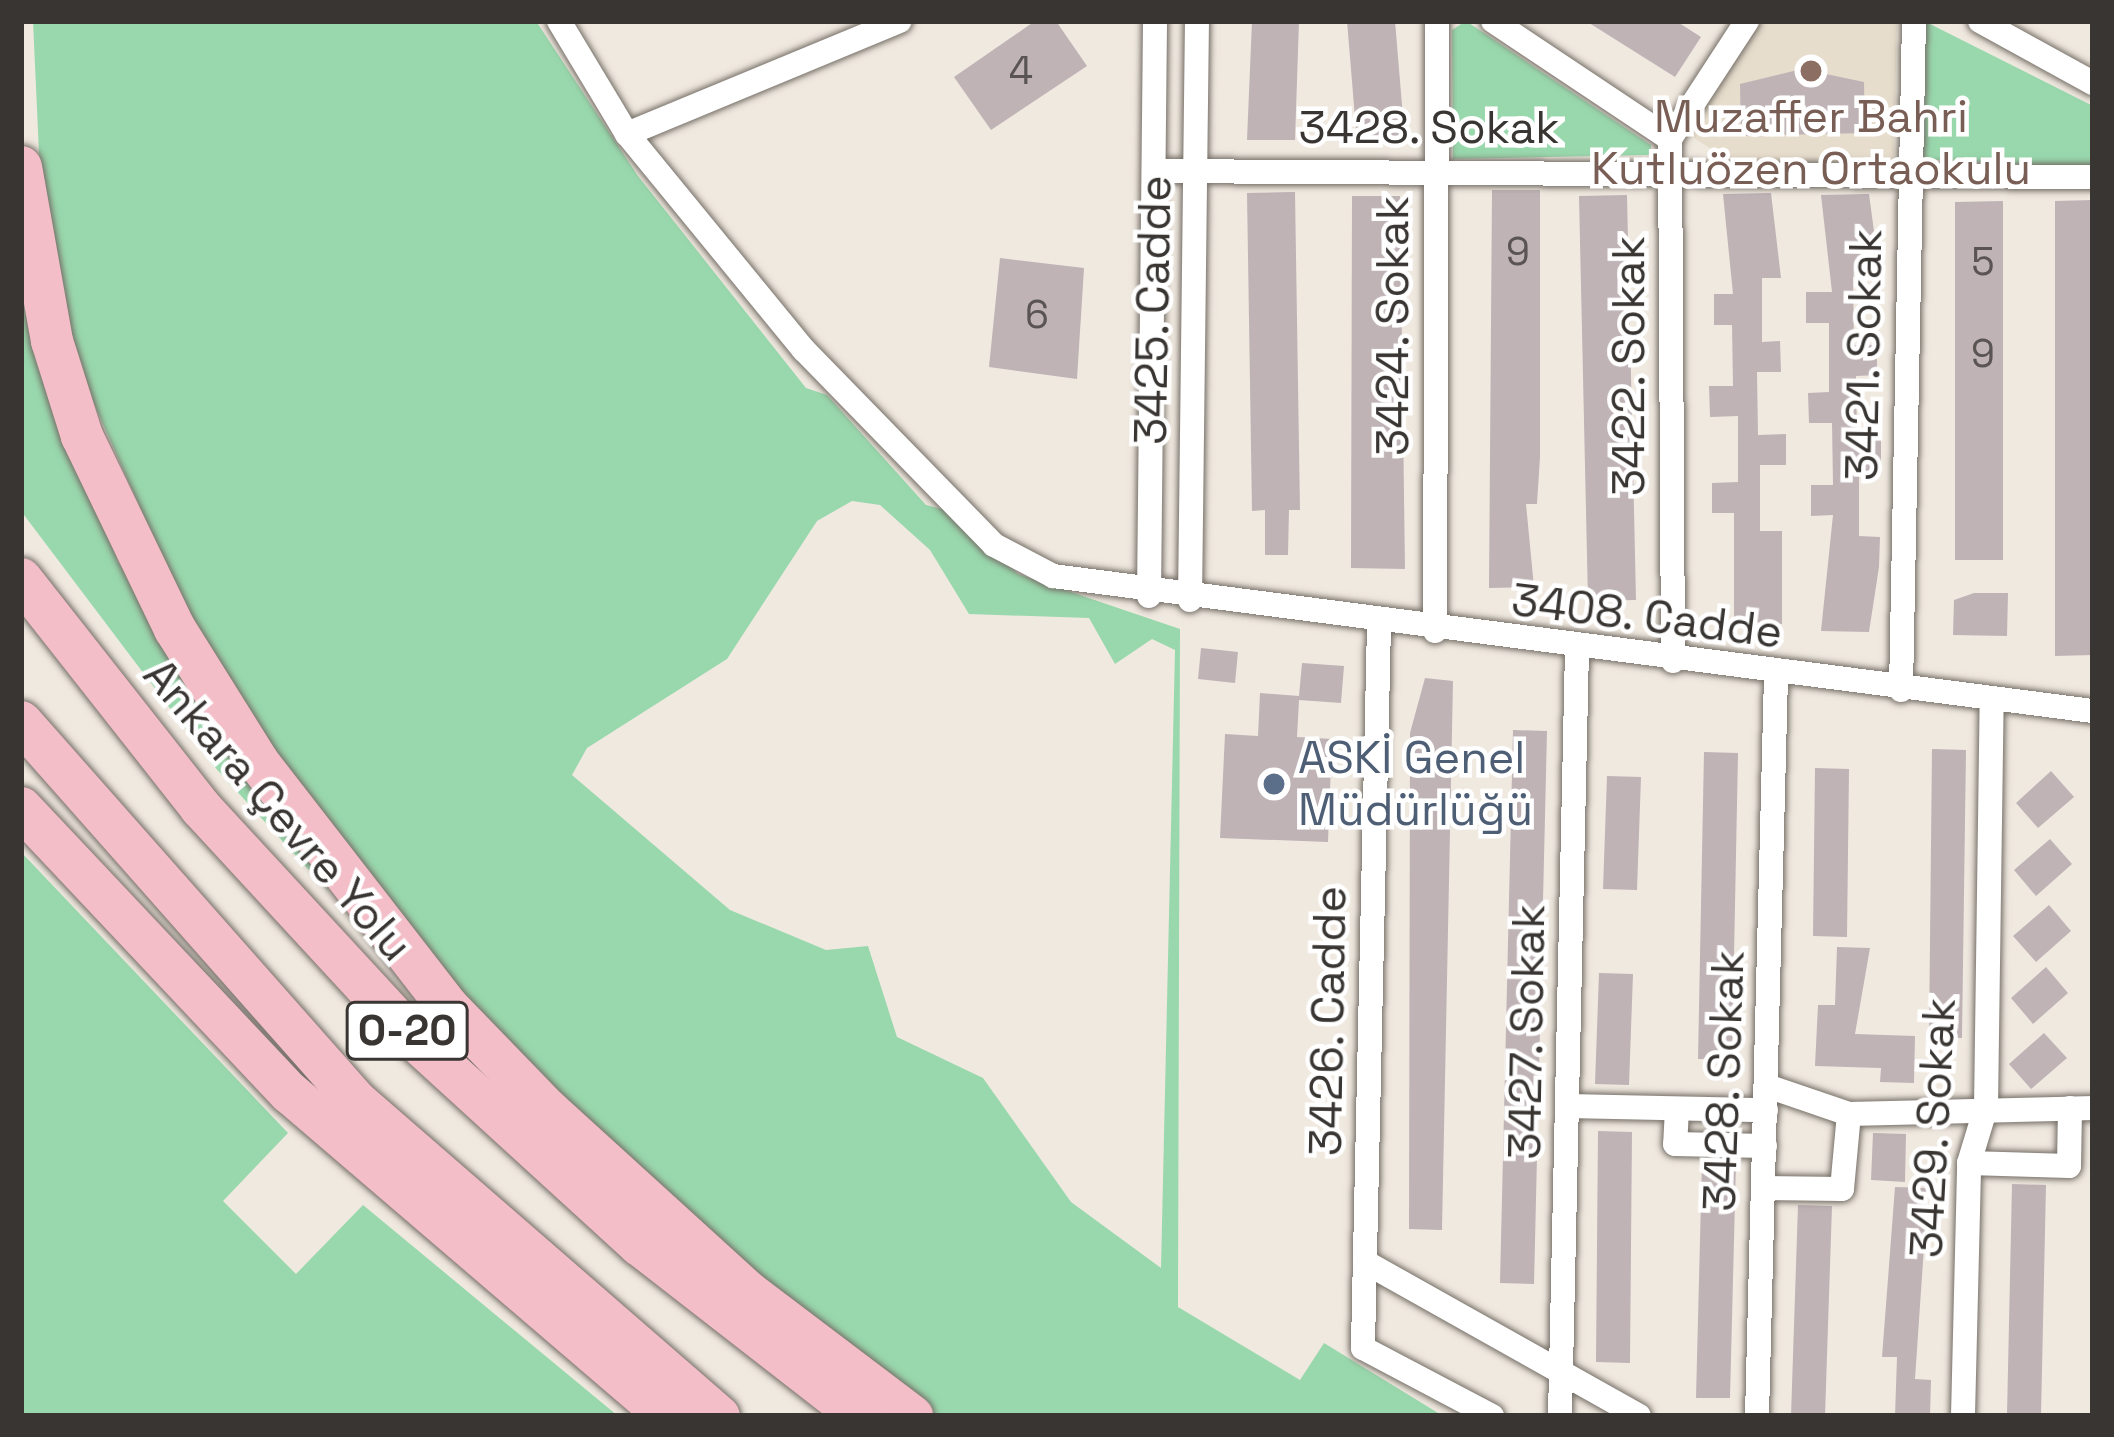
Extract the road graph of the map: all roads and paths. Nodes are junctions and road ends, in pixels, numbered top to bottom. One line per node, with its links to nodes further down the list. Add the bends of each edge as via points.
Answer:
1 (559, 21): 11 (street, 3408. Cadde)
2 (901, 21): 11 (street)
3 (1155, 21): 16 (street, 3425. Cadde)
4 (1197, 21): 15 (street, 3425. Cadde)
5 (1437, 21): 14 (street, 3424. Sokak)
6 (1493, 21): 12 (street)
7 (1747, 21): 12 (street)
8 (1914, 21): 18 (street, 3421. Sokak)
9 (1980, 21): 10 (street)
10 (2093, 83)
11 (626, 134): 21 (street, 3408. Cadde, via 804,350 994,544 1053,576)
12 (1670, 140): 17 (street, 3422. Sokak)
13 (21, 167): 47 (highway, via 52,341 82,436 175,629 258,762 448,1008 548,1110 748,1292)
14 (1435, 169): 15 (street, 3428. Sokak); 17 (street, 3428. Sokak); 24 (street, 3424. Sokak)
15 (1197, 170): 16 (street, 3428. Sokak); 22 (street, 3425. Cadde)
16 (1156, 171): 21 (street, 3425. Cadde)
17 (1670, 171): 18 (street, 3428. Sokak); 26 (street, 3422. Sokak)
18 (1909, 173): 19 (street, 3428. Sokak); 28 (street, 3421. Sokak)
19 (2093, 177)
20 (21, 579): 46 (highway, Ankara Çevre Yolu / O-20, via 201,808 413,1038 640,1245)
21 (1149, 596): 22 (street, 3408. Cadde)
22 (1190, 600): 23 (street, 3408. Cadde)
23 (1379, 624): 24 (street, 3408. Cadde); 42 (street, 3426. Cadde)
24 (1435, 631): 25 (street, 3408. Cadde)
25 (1577, 649): 26 (street, 3408. Cadde); 34 (street, 3427. Sokak)
26 (1672, 662): 27 (street, 3408. Cadde)
27 (1776, 676): 28 (street, 3408. Cadde); 33 (street, 3428. Sokak)
28 (1900, 690): 29 (street, 3408. Cadde)
29 (1992, 700): 30 (street, 3408. Cadde); 35 (street, 3429. Sokak)
30 (2093, 711)
31 (21, 722): 45 (highway, O-20, via 356,1102)
32 (21, 808): 44 (highway, via 304,1107)
33 (1766, 1098): 37 (street); 38 (street); 39 (street, 3428. Sokak)
34 (1568, 1106): 37 (street); 43 (street, 3427. Sokak)
35 (1986, 1107): 36 (street); 38 (street); 40 (street, 3429. Sokak)
36 (2081, 1108): 40 (street, via 2069,1166)
37 (1676, 1109): 39 (street, via 1676,1144)
38 (1849, 1114): 41 (street, via 1842,1189)
39 (1765, 1146): 41 (street, 3428. Sokak)
40 (1969, 1163): 52 (street, 3429. Sokak)
41 (1763, 1189): 51 (street, 3428. Sokak)
42 (1365, 1262): 43 (street); 48 (street, 3426. Cadde, via 1363,1348)
43 (1563, 1376): 49 (street, 3427. Sokak); 50 (street)
44 (667, 1416)
45 (719, 1416)
46 (860, 1416)
47 (912, 1416)
48 (1492, 1416)
49 (1560, 1416)
50 (1639, 1416)
51 (1757, 1416)
52 (1963, 1416)

